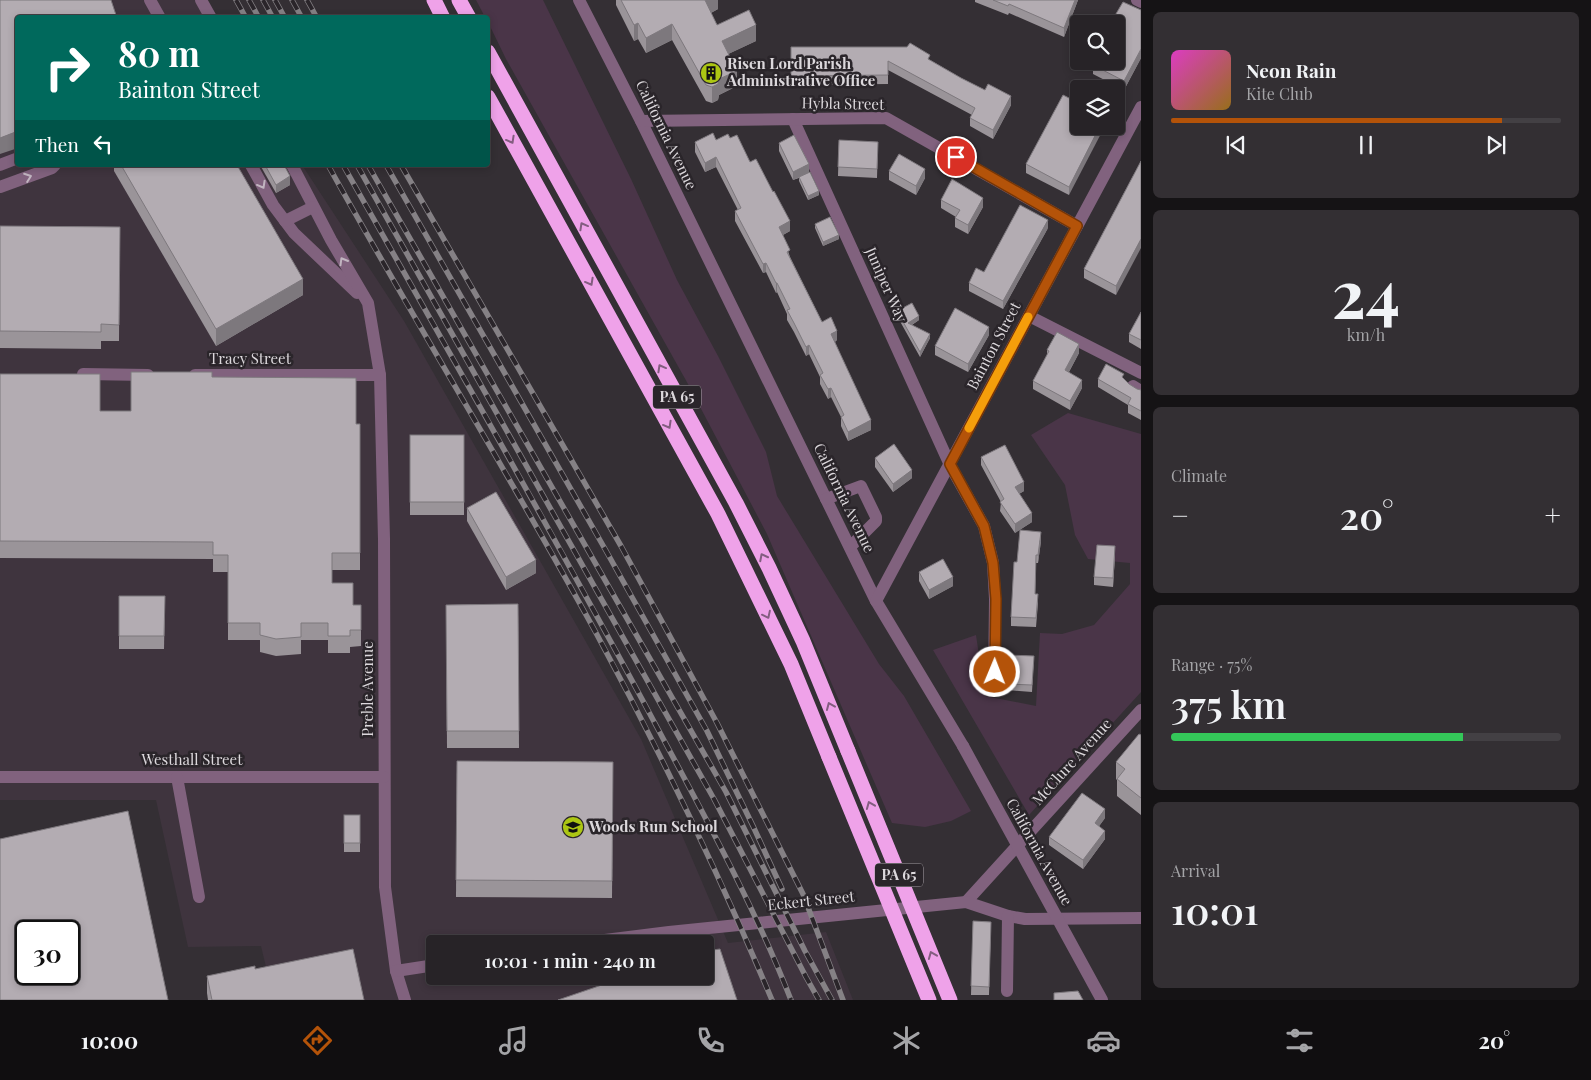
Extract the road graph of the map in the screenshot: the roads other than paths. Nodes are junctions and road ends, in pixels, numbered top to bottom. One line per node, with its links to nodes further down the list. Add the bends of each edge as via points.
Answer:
1 (150, 0): 8 (street)
2 (201, 0): 9 (street)
3 (434, 0): 10 (highway)
4 (459, 0): 11 (highway)
5 (579, 0): 16 (street, California Avenue)
6 (1137, 0): 7 (street)
7 (1141, 2)
8 (158, 15)
9 (209, 15)
10 (442, 15)
11 (466, 15)
12 (490, 56): 52 (highway, PA 65, one-way to 12, bridge, via 803,641 769,568)
13 (490, 101): 51 (highway, PA 65, one-way to 51, bridge, via 718,514 791,664)
14 (1141, 107): 25 (street, Bainton Street)
15 (793, 119): 16 (street, Hybla Street); 25 (street, Hybla Street, via 886,118); 33 (street, Juniper Way)
16 (641, 120): 34 (street, California Avenue)
17 (15, 159): 18 (street)
18 (0, 165)
19 (53, 167): 22 (street, one-way to 19)
20 (252, 167): 24 (street, one-way to 24)
21 (293, 167): 23 (street, Preble Avenue)
22 (0, 187)
23 (314, 207): 24 (street); 26 (street, Preble Avenue, one-way to 23)
24 (285, 221): 26 (street)
25 (1077, 226): 27 (street, Bainton Street)
26 (368, 303): 32 (street, Preble Avenue)
27 (1029, 316): 28 (street); 33 (street, Bainton Street)
28 (1141, 373)
29 (68, 374): 30 (street)
30 (156, 375)
31 (185, 375): 32 (street, Tracy Street)
32 (380, 375): 41 (street, Preble Avenue)
33 (950, 464): 36 (street, Bainton Street); 37 (street, Juniper Way, via 984,526 993,563 996,599)
34 (826, 498): 35 (street, California Avenue); 35 (street, via 860,486 876,517 876,522)
35 (850, 547): 36 (street, California Avenue)
36 (876, 601): 53 (street, California Avenue, bridge, via 963,746)
37 (994, 688)
38 (1141, 710): 43 (street, McClure Avenue)
39 (0, 777): 40 (street, Westhall Street)
40 (177, 777): 41 (street, Westhall Street); 42 (street)
41 (384, 777): 48 (street, Preble Avenue, via 385,887)
42 (199, 897)
43 (966, 902): 44 (street, Eckert Street); 46 (street, Eckert Street)
44 (1008, 916): 45 (street, Eckert Street, via 1024,919); 49 (street)
45 (1141, 918)
46 (648, 935)
47 (426, 967): 48 (street)
48 (396, 972): 50 (street, Preble Avenue)
49 (1007, 991)
50 (405, 1000)
51 (929, 1000)
52 (950, 1000)
53 (1102, 1000)

